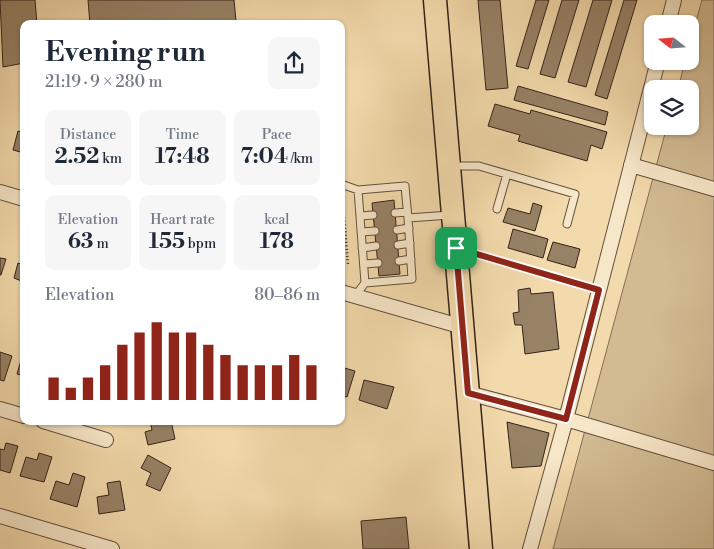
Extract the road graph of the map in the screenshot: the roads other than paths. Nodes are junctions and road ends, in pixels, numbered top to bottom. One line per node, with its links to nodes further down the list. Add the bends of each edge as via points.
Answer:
1 (435, 0): 6 (main road)
2 (674, 0): 3 (street)
3 (670, 15)
4 (656, 70): 5 (street)
5 (631, 164): 9 (street); 34 (street)
6 (449, 166): 7 (lane, via 478,166); 17 (main road)
7 (507, 174): 13 (lane); 19 (lane, via 575,194)
8 (345, 187): 10 (lane)
9 (714, 189)
10 (358, 190): 16 (lane, via 405,186); 18 (lane)
11 (0, 192): 12 (street)
12 (20, 198)
13 (497, 209)
14 (395, 213): 16 (lane)
15 (373, 215): 18 (lane)
16 (408, 215): 17 (lane); 20 (lane)
17 (453, 215): 28 (main road)
18 (360, 216): 23 (lane)
19 (567, 224)
20 (409, 228): 21 (lane); 24 (lane)
21 (397, 230)
22 (375, 231): 23 (lane)
23 (362, 232): 27 (lane)
24 (410, 243): 25 (lane); 29 (lane)
25 (398, 244)
26 (376, 246): 27 (lane)
27 (362, 248): 32 (lane)
28 (456, 248): 34 (lane); 37 (main road)
29 (411, 259): 30 (lane); 33 (lane, via 412,278)
30 (399, 261)
31 (378, 263): 32 (lane)
32 (364, 264): 33 (lane)
33 (365, 283): 36 (lane)
34 (599, 290): 41 (street)
35 (345, 293): 36 (street)
36 (355, 296): 37 (street)
37 (463, 327): 38 (main road)
38 (468, 393): 41 (street); 47 (main road)
39 (0, 409): 40 (street)
40 (20, 415)
41 (566, 419): 44 (street); 48 (street)
42 (56, 425): 43 (street)
43 (106, 440)
44 (714, 463)
45 (0, 516): 46 (street)
46 (112, 549)
47 (481, 549)
48 (530, 549)

